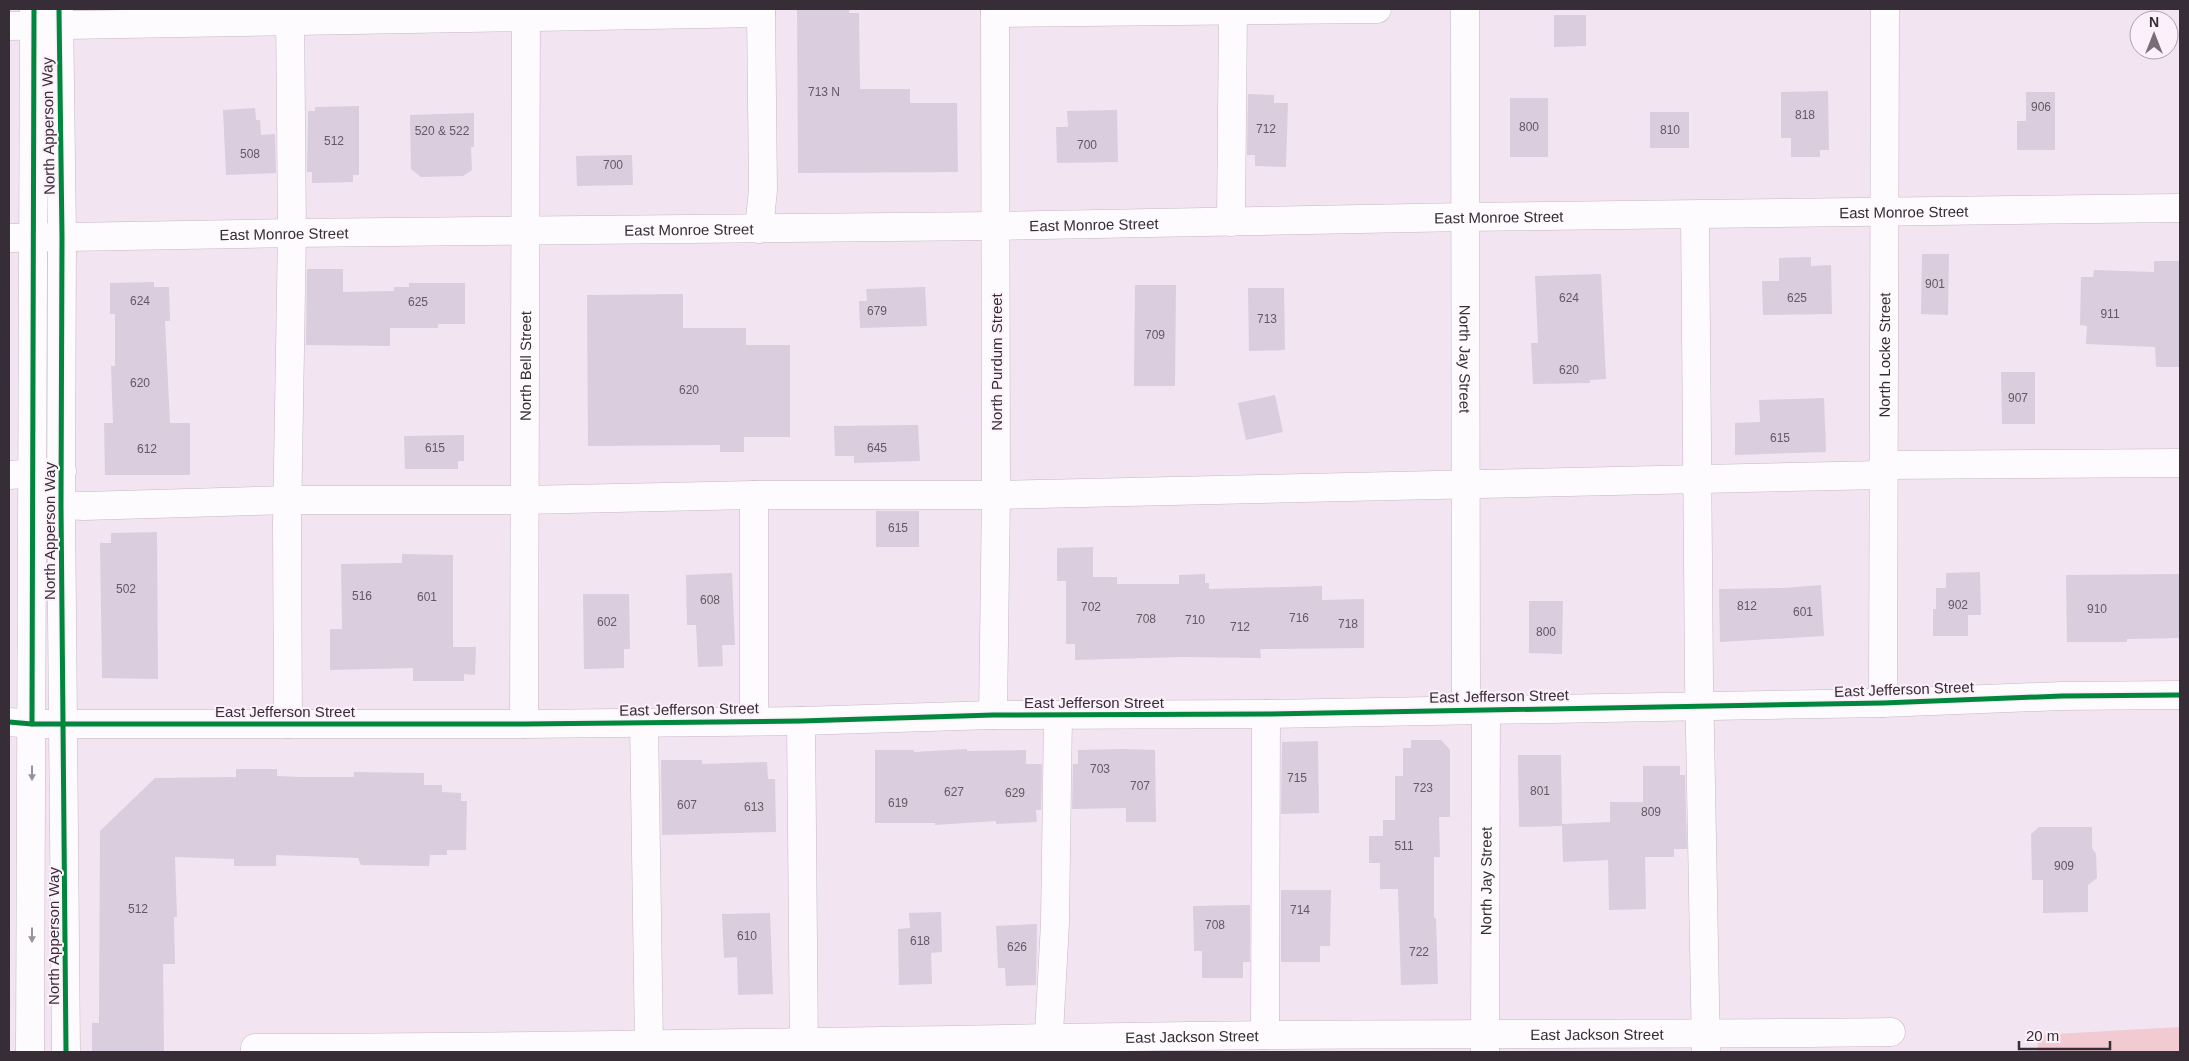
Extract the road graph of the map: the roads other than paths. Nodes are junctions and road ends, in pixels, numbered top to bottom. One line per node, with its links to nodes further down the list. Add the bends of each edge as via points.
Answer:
1 (1377, 9): 4 (street)
2 (1465, 9): 13 (street, North Jay Street)
3 (1885, 9): 11 (street, North Locke Street)
4 (1233, 10): 6 (street); 14 (street)
5 (761, 11): 7 (street); 16 (street, via 763,190)
6 (995, 11): 15 (street, North Purdum Street)
7 (526, 13): 8 (street); 17 (street, North Bell Street)
8 (290, 15): 9 (street); 18 (street)
9 (39, 19): 19 (street, North Apperson Way); 20 (street, North Apperson Way)
10 (2180, 208): 11 (street, East Monroe Street)
11 (1885, 213): 12 (street, East Monroe Street); 22 (street, North Locke Street)
12 (1695, 215): 13 (street, East Monroe Street); 25 (street)
13 (1466, 217): 14 (street, East Monroe Street); 26 (street, North Jay Street)
14 (1230, 222): 15 (street, East Monroe Street)
15 (995, 226): 16 (street, East Monroe Street); 28 (street, North Purdum Street)
16 (759, 229): 17 (street, East Monroe Street)
17 (524, 231): 18 (street, East Monroe Street); 30 (street, North Bell Street)
18 (292, 233): 20 (street, East Monroe Street); 29 (street)
19 (21, 237): 20 (street, East Monroe Street); 24 (street, North Apperson Way)
20 (62, 237): 23 (street, North Apperson Way)
21 (2180, 464): 22 (street)
22 (1883, 470): 25 (street); 34 (street, North Locke Street)
23 (62, 471): 24 (street); 32 (street, North Apperson Way)
24 (20, 473): 31 (street, North Apperson Way)
25 (1697, 479): 26 (street); 35 (street)
26 (1465, 485): 28 (street); 36 (street, North Jay Street)
27 (754, 495): 28 (street); 30 (street); 40 (street)
28 (996, 495): 38 (street, North Purdum Street)
29 (288, 500): 30 (street); 32 (street); 45 (street)
30 (524, 500): 46 (street, North Bell Street)
31 (33, 504): 32 (street); 42 (street, North Apperson Way)
32 (61, 505): 44 (street, North Apperson Way)
33 (2180, 695): 34 (street, East Jefferson Street)
34 (1883, 703): 35 (street, East Jefferson Street)
35 (1700, 706): 36 (street, East Jefferson Street); 50 (street)
36 (1476, 709): 37 (street, East Jefferson Street); 49 (street, North Jay Street)
37 (1266, 714): 39 (street, East Jefferson Street); 48 (street)
38 (993, 715): 39 (street, East Jefferson Street); 41 (street, East Jefferson Street)
39 (1058, 715): 52 (street, via 1055,923)
40 (754, 721): 41 (street, East Jefferson Street); 43 (street, East Jefferson Street)
41 (801, 721): 53 (street)
42 (20, 723): 44 (street, East Jefferson Street); 56 (street, North Apperson Way, one-way to 56)
43 (644, 723): 46 (street, East Jefferson Street); 51 (street)
44 (64, 724): 45 (street, East Jefferson Street); 57 (street, North Apperson Way)
45 (288, 724): 46 (street, East Jefferson Street)
46 (524, 724)
47 (1892, 1032): 50 (street, East Jackson Street)
48 (1265, 1035): 49 (street, East Jackson Street); 52 (street, East Jackson Street)
49 (1486, 1043): 50 (street, East Jackson Street)
50 (1706, 1043)
51 (648, 1046): 53 (street, East Jackson Street); 54 (street, East Jackson Street)
52 (1048, 1046): 53 (street, East Jackson Street)
53 (804, 1048)
54 (562, 1049): 55 (street, East Jackson Street)
55 (428, 1050): 58 (street, East Jackson Street, via 255,1048)
56 (30, 1052)
57 (66, 1052)
58 (255, 1052)

